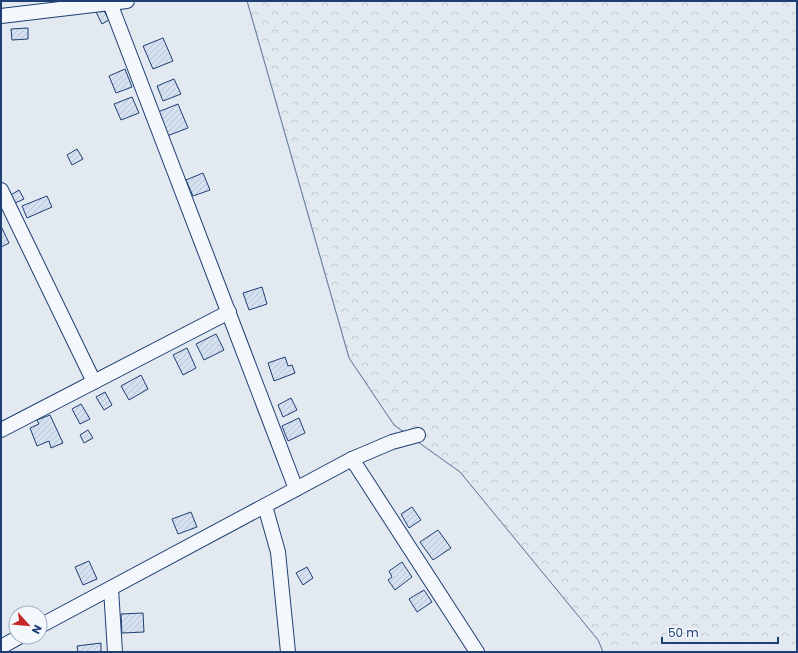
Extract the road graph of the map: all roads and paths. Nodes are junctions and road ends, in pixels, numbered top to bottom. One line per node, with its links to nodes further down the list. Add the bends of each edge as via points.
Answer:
1 (127, 1): 2 (street)
2 (110, 3): 3 (street); 5 (street)
3 (1, 16)
4 (1, 190): 6 (street)
5 (229, 312): 6 (street); 10 (street)
6 (94, 382): 7 (street)
7 (1, 430)
8 (418, 435): 9 (street, via 392,442)
9 (352, 459): 10 (street); 16 (street)
10 (296, 489): 11 (street)
11 (265, 506): 12 (street); 15 (street, via 278,552)
12 (111, 589): 13 (street); 14 (street)
13 (48, 622)
14 (115, 652)
15 (288, 652)
16 (477, 652)

